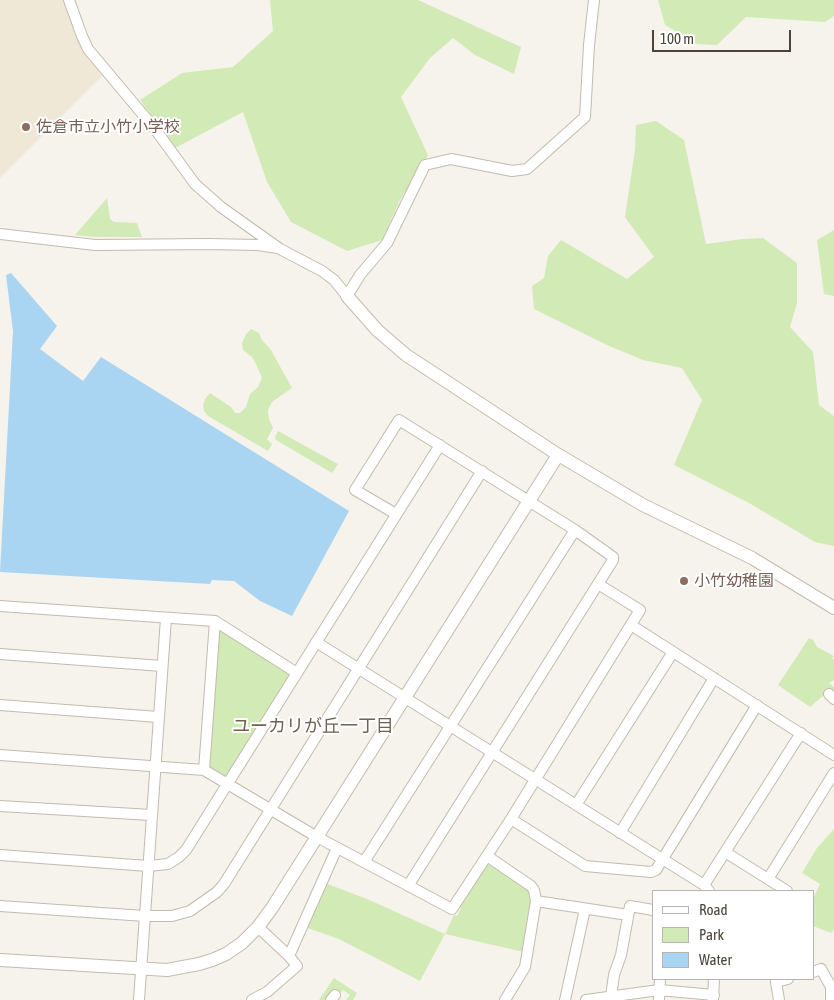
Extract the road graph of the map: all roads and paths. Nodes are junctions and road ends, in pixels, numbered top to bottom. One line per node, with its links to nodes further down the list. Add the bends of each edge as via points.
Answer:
1 (69, 0): 4 (street, via 88,49 155,129 195,184 220,207)
2 (594, 0): 5 (street, via 585,117 527,169 512,172 451,159 425,165 387,243)
3 (0, 234): 4 (street, via 95,245 210,244)
4 (280, 249): 5 (street, via 322,271)
5 (347, 296): 7 (street, via 377,330 406,355)
6 (440, 445): 8 (street); 10 (street); 10 (street, via 399,420 355,490)
7 (558, 454): 9 (street); 14 (street, via 643,505 752,558)
8 (482, 472): 9 (street); 23 (street)
9 (528, 501): 11 (street); 26 (street)
10 (396, 514): 19 (street)
11 (575, 530): 12 (street, via 613,557); 30 (street)
12 (598, 584): 18 (street, via 640,610); 32 (street)
13 (0, 606): 15 (street); 16 (street)
14 (834, 608)
15 (0, 611)
16 (166, 618): 17 (street); 22 (street)
17 (215, 621): 24 (street); 36 (street)
18 (631, 626): 20 (street); 38 (street)
19 (316, 642): 23 (street); 24 (street)
20 (673, 652): 25 (street); 40 (street)
21 (0, 654): 22 (street)
22 (162, 666): 29 (street)
23 (358, 668): 26 (street); 42 (street)
24 (297, 672): 39 (street)
25 (714, 678): 28 (street); 45 (street)
26 (405, 698): 30 (street); 46 (street)
27 (0, 705): 29 (street)
28 (757, 706): 31 (street); 51 (street)
29 (158, 716): 35 (street)
30 (450, 726): 32 (street); 52 (street)
31 (801, 733): 34 (street); 48 (street)
32 (492, 752): 38 (street); 55 (street)
33 (0, 755): 35 (street)
34 (834, 755)
35 (155, 766): 36 (street); 43 (street)
36 (204, 770): 39 (street)
37 (834, 773): 54 (street)
38 (535, 779): 40 (street); 44 (street)
39 (227, 784): 42 (street); 53 (street, via 186,850 168,864)
40 (576, 805): 45 (street)
41 (0, 806): 43 (street)
42 (270, 810): 46 (street); 63 (street, via 224,884 210,898 182,914)
43 (151, 816): 53 (street)
44 (511, 819): 50 (street); 51 (street, via 585,866 651,872 656,870)
45 (620, 833): 51 (street)
46 (317, 838): 47 (street); 64 (street)
47 (337, 848): 52 (street); 65 (street)
48 (725, 852): 54 (street); 56 (street)
49 (0, 855): 53 (street)
50 (487, 856): 55 (street, via 452,909); 58 (street, via 531,886)
51 (662, 859): 56 (street)
52 (364, 862): 55 (street)
53 (148, 866): 63 (street)
54 (768, 879): 57 (street)
55 (408, 886)
56 (706, 888)
57 (785, 890)
58 (536, 901): 60 (street); 77 (street, via 525,967)
59 (0, 906): 63 (street)
60 (585, 908): 62 (street); 78 (street)
61 (652, 910): 62 (street, via 630,906)
62 (628, 915): 73 (street)
63 (145, 916): 67 (street)
64 (258, 927): 65 (street); 67 (street, via 234,948 212,960 174,969)
65 (289, 956): 76 (street, via 297,966)
66 (0, 960): 67 (street)
67 (141, 970): 75 (street)
68 (814, 972): 81 (street, via 821,969 831,987)
69 (660, 980): 72 (street)
70 (714, 980): 74 (street)
71 (784, 980): 80 (street, via 776,982)
72 (659, 995): 73 (street); 74 (street)
73 (611, 997): 79 (street)
74 (714, 998)
75 (139, 1000)
76 (252, 1000)
77 (504, 1000)
78 (565, 1000)
79 (586, 1000)
80 (779, 1000)
81 (831, 1000)

